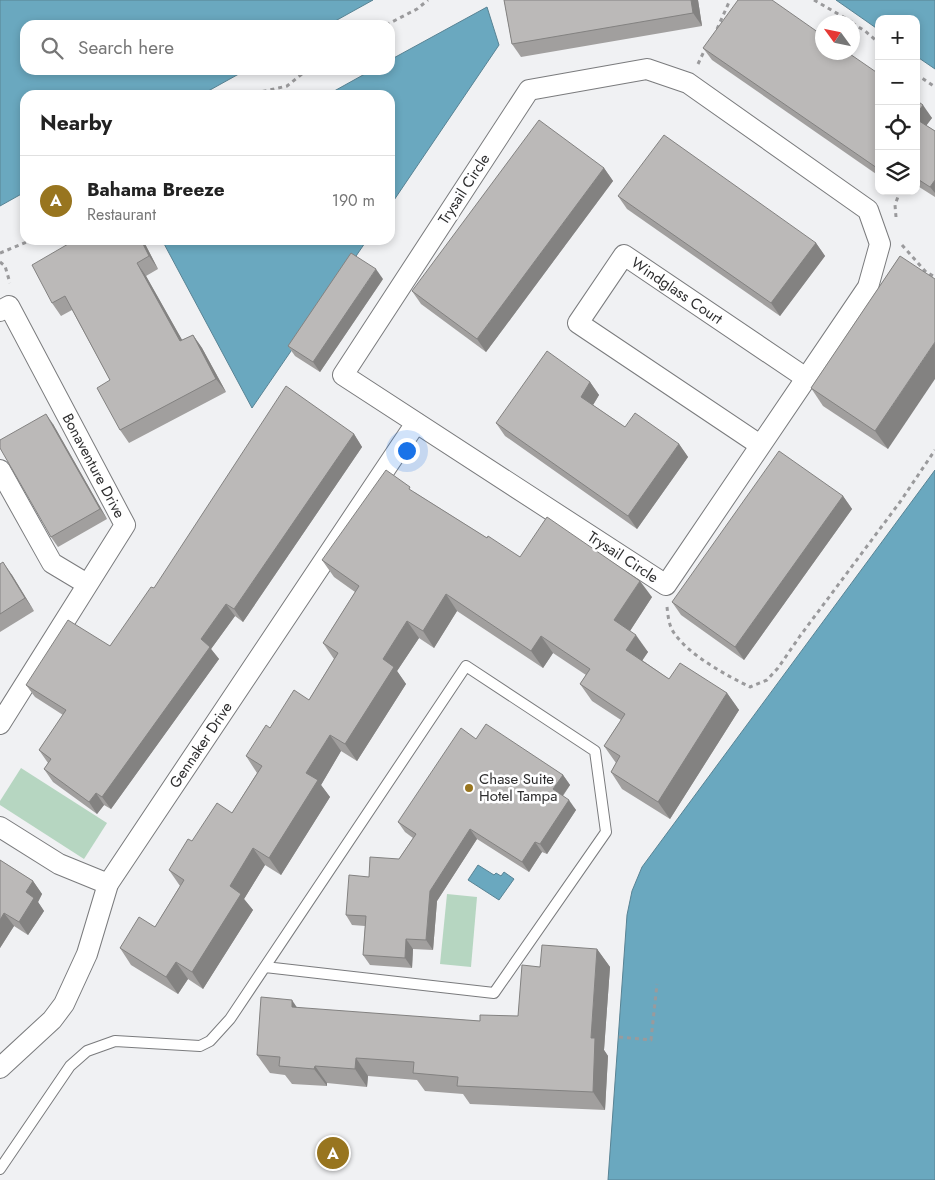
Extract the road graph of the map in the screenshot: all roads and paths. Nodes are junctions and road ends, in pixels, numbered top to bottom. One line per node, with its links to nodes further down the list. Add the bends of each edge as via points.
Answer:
1 (428, 0): 5 (path)
2 (730, 0): 7 (path)
3 (814, 0): 4 (path)
4 (839, 15)
5 (395, 20)
6 (860, 28): 9 (path)
7 (715, 33)
8 (710, 39): 12 (path)
9 (875, 40)
10 (301, 75): 14 (path, via 287,86)
11 (920, 77): 13 (path)
12 (688, 83): 22 (street, Trysail Circle, via 868,210 880,244 868,286); 23 (street, Trysail Circle, via 647,69 529,90 343,375)
13 (935, 87)
14 (269, 90)
15 (899, 195): 16 (path, via 895,205)
16 (897, 221)
17 (900, 240): 20 (path, via 926,272)
18 (20, 245): 19 (path)
19 (0, 253)
20 (935, 277)
21 (5, 308): 27 (street, Bonaventure Drive, via 125,524)
22 (806, 378): 24 (street, Trysail Circle); 24 (street, Windglass Court, via 624,255 578,323)
23 (416, 423): 28 (street, Trysail Circle); 31 (street, Gennaker Drive)
24 (760, 445): 28 (street, Trysail Circle)
25 (935, 450): 28 (path, via 767,680 750,688 719,671 682,642 673,632 662,601)
26 (0, 470): 27 (street, via 52,563)
27 (87, 584): 29 (street, Bonaventure Drive)
28 (666, 585)
29 (0, 724)
30 (0, 827): 31 (street, via 59,864)
31 (108, 884): 35 (street, Gennaker Drive, via 87,954 64,1004 52,1020)
32 (265, 968): 32 (lane, via 466,666 595,751 606,832 494,993); 36 (lane, via 230,1019 210,1041 200,1046 115,1041 87,1051 70,1066)
33 (657, 984): 34 (path, via 651,1040)
34 (618, 1037)
35 (0, 1068)
36 (0, 1169)

